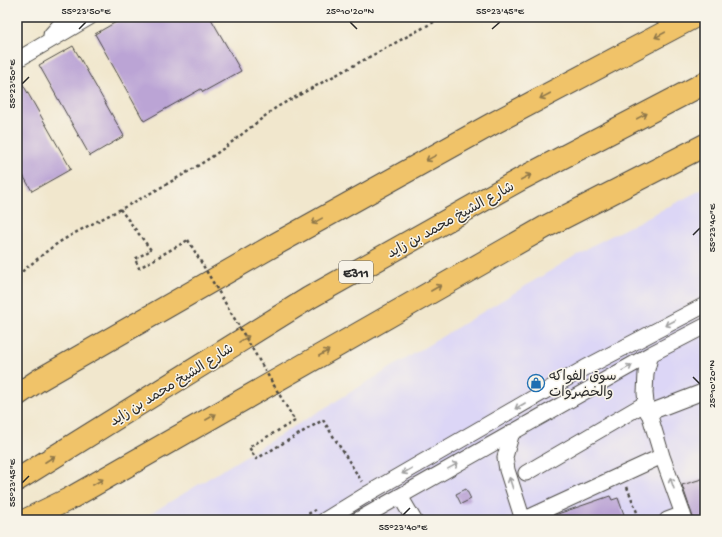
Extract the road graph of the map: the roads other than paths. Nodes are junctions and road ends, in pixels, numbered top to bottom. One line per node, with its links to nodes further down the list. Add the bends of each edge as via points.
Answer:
1 (67, 17): 4 (street)
2 (90, 17): 4 (street)
3 (694, 17): 12 (highway, one-way to 12, via 492,124)
4 (44, 44): 5 (street)
5 (17, 60)
6 (705, 83): 19 (highway, شارع الشيخ محمد بن زايد / E311, one-way to 6, via 309,298 521,179)
7 (703, 146): 21 (highway, one-way to 7, via 547,226)
8 (705, 305): 26 (street, one-way to 26, via 585,368)
9 (705, 326): 10 (street)
10 (651, 354): 15 (street, via 646,373); 16 (street, one-way to 10)
11 (17, 380): 12 (highway)
12 (39, 380): 14 (highway)
13 (705, 391): 15 (street)
14 (17, 395)
15 (647, 408): 17 (street); 18 (street)
16 (512, 432): 20 (street, one-way to 16); 28 (street, one-way to 16, via 505,457)
17 (662, 456): 22 (street, one-way to 17); 28 (street)
18 (526, 473)
19 (17, 480)
20 (400, 496): 23 (street); 27 (street)
21 (69, 498): 24 (highway); 25 (highway)
22 (684, 517): 29 (street)
23 (364, 519)
24 (26, 520)
25 (42, 520)
26 (325, 520)
27 (414, 520)
28 (523, 520)
29 (667, 520)

